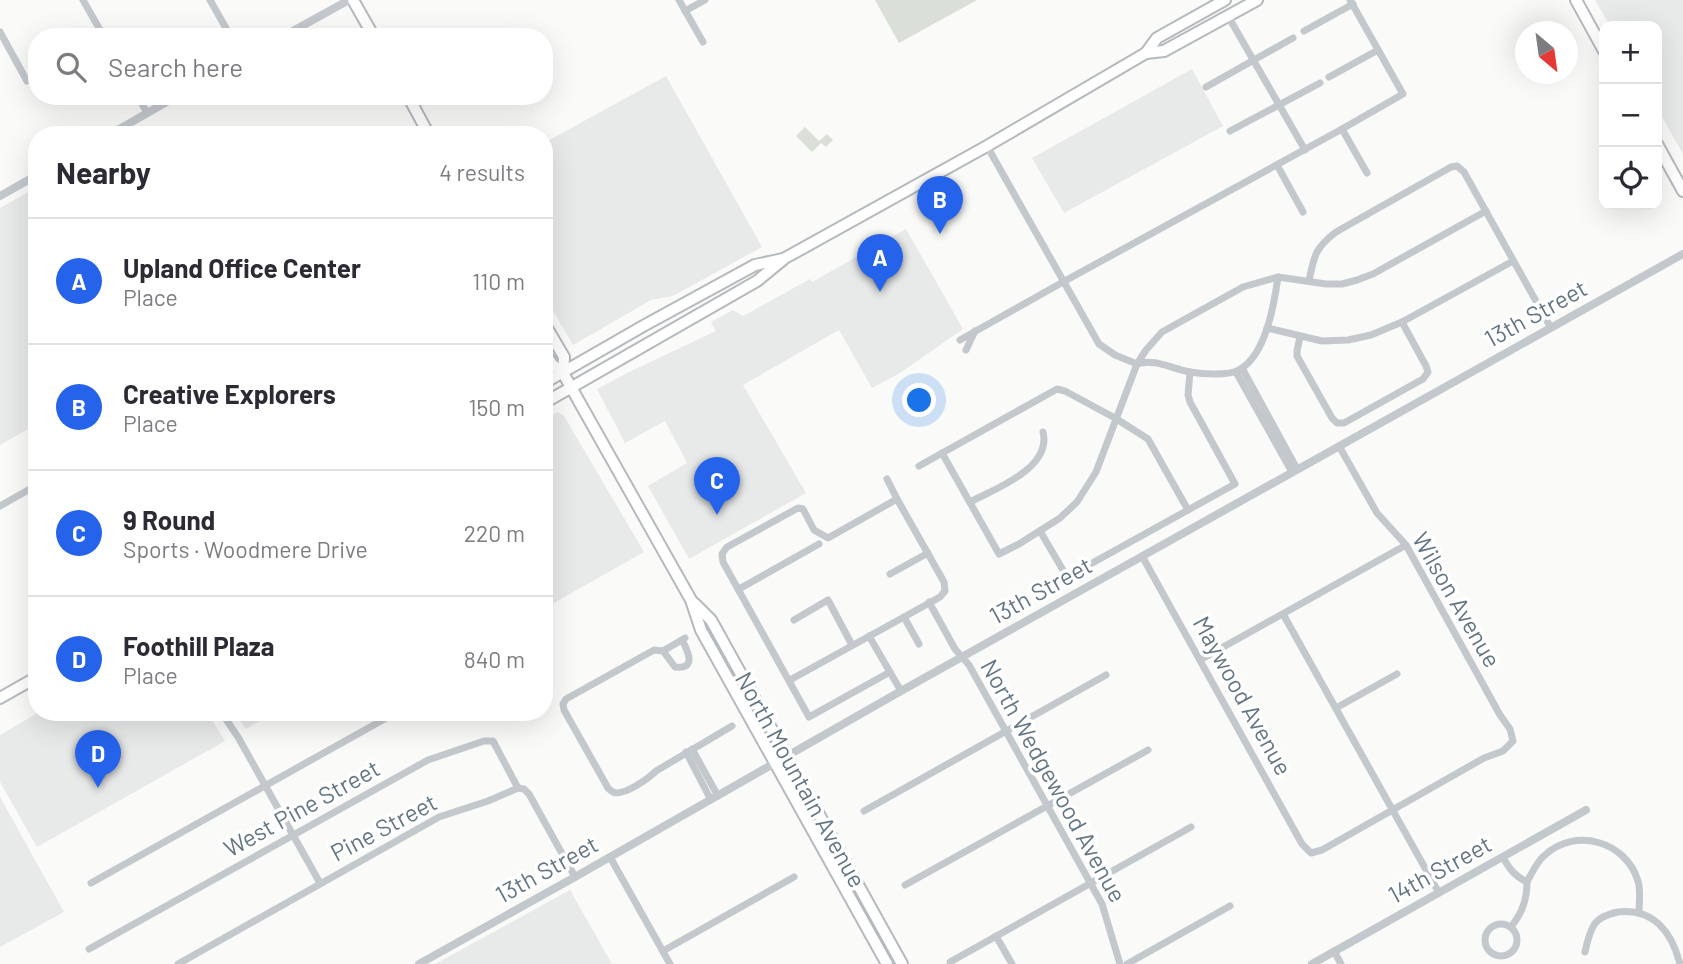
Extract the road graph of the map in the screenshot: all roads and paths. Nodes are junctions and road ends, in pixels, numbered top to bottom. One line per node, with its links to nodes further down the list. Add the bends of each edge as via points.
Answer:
1 (83, 0): 13 (street)
2 (210, 0): 14 (street)
3 (351, 0): 15 (street); 16 (main road)
4 (679, 0): 10 (street)
5 (705, 0): 10 (street)
6 (1225, 0): 11 (main road)
7 (1257, 0): 12 (main road)
8 (1576, 0): 21 (main road)
9 (1352, 2): 17 (street); 23 (street)
10 (685, 11): 20 (street)
11 (1202, 13): 22 (main road, via 1199,25); 24 (main road, via 1157,38)
12 (1228, 16): 22 (main road); 25 (street)
13 (99, 28)
14 (226, 28)
15 (299, 28)
16 (368, 28)
17 (1304, 31)
18 (0, 32): 27 (street)
19 (1293, 38): 25 (street)
20 (703, 42)
21 (1599, 42)
22 (1169, 48): 24 (main road)
23 (1378, 50): 26 (street); 37 (street, via 1403,94)
24 (1146, 53): 39 (main road)
25 (1253, 60): 29 (street); 33 (street)
26 (1329, 77)
27 (27, 81)
28 (1320, 83): 33 (street)
29 (1206, 87)
30 (143, 105): 34 (street)
31 (161, 105): 34 (street)
32 (413, 105): 36 (main road)
33 (1279, 106): 38 (street); 41 (street)
34 (147, 113): 35 (street)
35 (125, 126)
36 (424, 126)
37 (1342, 129): 41 (street); 43 (street)
38 (1230, 131)
39 (987, 146): 50 (main road); 54 (street)
40 (1659, 147): 45 (main road)
41 (1304, 150): 42 (street)
42 (1277, 165): 48 (street); 54 (street)
43 (1367, 173)
44 (28, 180): 46 (street)
45 (1683, 191)
46 (0, 196)
47 (1486, 211): 51 (street); 53 (street, via 1373,274 1342,284); 53 (street, via 1464,172 1451,167 1323,242)
48 (1303, 212)
49 (1683, 254): 57 (street, 13th Street)
50 (785, 258): 67 (main road, via 755,265); 69 (main road, via 757,281)
51 (1513, 261): 55 (street); 57 (street)
52 (1279, 276): 53 (street); 56 (street); 63 (street, via 1243,287 1162,332)
53 (1309, 281)
54 (1063, 282): 58 (street); 63 (street, via 1099,344)
55 (1402, 323): 59 (street, via 1348,340); 59 (street, via 1428,372 1344,424 1332,418 1297,356)
56 (1267, 328): 59 (street); 65 (street, via 1253,357)
57 (1551, 328): 73 (street, 13th Street)
58 (975, 330): 61 (street); 62 (street)
59 (1300, 337)
60 (553, 338): 67 (main road, North Mountain Avenue, via 564,357)
61 (960, 340)
62 (966, 350)
63 (1137, 364): 66 (street, via 1153,362); 71 (street)
64 (553, 365): 67 (main road, North Mountain Avenue)
65 (1239, 370): 66 (street, via 1228,374); 76 (street)
66 (1190, 372): 82 (street, via 1190,402 1235,484)
67 (563, 373): 68 (main road); 69 (main road, North Mountain Avenue)
68 (553, 378)
69 (571, 388): 70 (main road); 90 (main road, North Mountain Avenue)
70 (553, 398)
71 (1115, 418): 74 (street, via 1057,390); 82 (street, via 1148,439); 83 (street, via 1088,486 1060,518)
72 (1043, 432): 80 (street, via 1044,448 1029,468)
73 (1339, 446): 76 (street, 13th Street); 85 (street, Wilson Avenue, via 1377,513)
74 (942, 453): 75 (street); 80 (street)
75 (919, 466)
76 (1294, 471): 87 (street, 13th Street)
77 (887, 479): 79 (street)
78 (28, 490): 81 (street)
79 (898, 499): 86 (street); 89 (street, via 828,538 814,530 798,508 727,547 723,562)
80 (970, 502): 83 (street, via 999,554)
81 (0, 506)
82 (1188, 510): 83 (street, via 1067,577)
83 (1040, 531)
84 (819, 544): 89 (street)
85 (1405, 545): 92 (street); 121 (street, Wilson Avenue, via 1513,741 1503,751)
86 (928, 553): 88 (street); 91 (street, via 945,591)
87 (1142, 556): 99 (street, 13th Street); 100 (street, Maywood Avenue)
88 (890, 574)
89 (738, 589): 104 (street)
90 (691, 600): 115 (main road, North Mountain Avenue, via 711,620); 116 (main road, North Mountain Avenue, via 701,630)
91 (929, 602): 93 (street); 99 (street, North Wedgewood Avenue)
92 (1283, 614): 100 (street); 108 (street)
93 (904, 617): 95 (street); 96 (street)
94 (794, 620): 97 (street, via 828,600)
95 (869, 636): 97 (street); 101 (street)
96 (919, 644)
97 (852, 645): 104 (street)
98 (663, 651): 98 (street, via 684,639 689,661 675,667); 113 (street, via 654,650 566,699 564,710 613,793 649,778)
99 (962, 657): 106 (street, 13th Street); 112 (street, North Wedgewood Avenue)
100 (1200, 660): 121 (street, Maywood Avenue, via 1311,853)
101 (890, 672): 104 (street, via 809,717); 106 (street)
102 (1396, 674): 108 (street)
103 (1106, 675): 112 (street)
104 (790, 680)
105 (28, 682): 107 (main road)
106 (901, 691): 115 (street, 13th Street)
107 (0, 698)
108 (1336, 708): 121 (street)
109 (227, 721): 117 (street)
110 (381, 721): 117 (street)
111 (732, 726): 113 (street)
112 (1006, 732): 120 (street, North Wedgewood Avenue); 123 (street)
113 (689, 750): 119 (street)
114 (1147, 750): 120 (street)
115 (786, 756): 116 (street, 13th Street); 149 (main road, North Mountain Avenue)
116 (775, 763): 119 (street, 13th Street); 148 (main road, North Mountain Avenue)
117 (265, 787): 125 (street); 131 (street)
118 (518, 788): 125 (street, West Pine Street, via 493,741 484,741 428,760); 128 (street, via 529,794); 132 (street, Pine Street, via 439,817)
119 (715, 798): 126 (street, 13th Street)
120 (1048, 806): 133 (street, North Wedgewood Avenue); 134 (street)
121 (1393, 810): 135 (street)
122 (1586, 810): 127 (street, 14th Street)
123 (864, 811)
124 (1191, 828): 133 (street)
125 (293, 836): 132 (street); 140 (street, West Pine Street)
126 (610, 857): 128 (street, 13th Street); 141 (street)
127 (1503, 858): 130 (street, via 1511,872); 135 (street, 14th Street)
128 (575, 877): 146 (street, 13th Street)
129 (794, 877): 141 (street)
130 (1527, 882): 137 (street, via 1554,848 1577,840 1602,843 1619,853 1633,870 1640,891); 138 (street, via 1524,907)
131 (91, 883)
132 (320, 883): 145 (street, Pine Street)
133 (1091, 884): 139 (street); 151 (street, North Wedgewood Avenue, via 1102,904)
134 (905, 886)
135 (1439, 893): 142 (street, 14th Street)
136 (1230, 906): 152 (street)
137 (1639, 913): 143 (street, via 1605,915 1592,928); 155 (street, via 1662,927)
138 (1511, 927): 138 (street, via 1499,924 1488,930 1485,942 1491,953 1503,956 1514,950 1517,938)
139 (996, 936): 144 (street); 150 (street)
140 (89, 950)
141 (663, 951): 147 (street)
142 (1334, 951): 153 (street, 14th Street); 154 (street)
143 (1585, 952)
144 (950, 962)
145 (178, 964)
146 (419, 964)
147 (670, 964)
148 (887, 964)
149 (902, 964)
150 (1012, 964)
151 (1120, 964)
152 (1127, 964)
153 (1312, 964)
154 (1341, 964)
155 (1680, 964)

